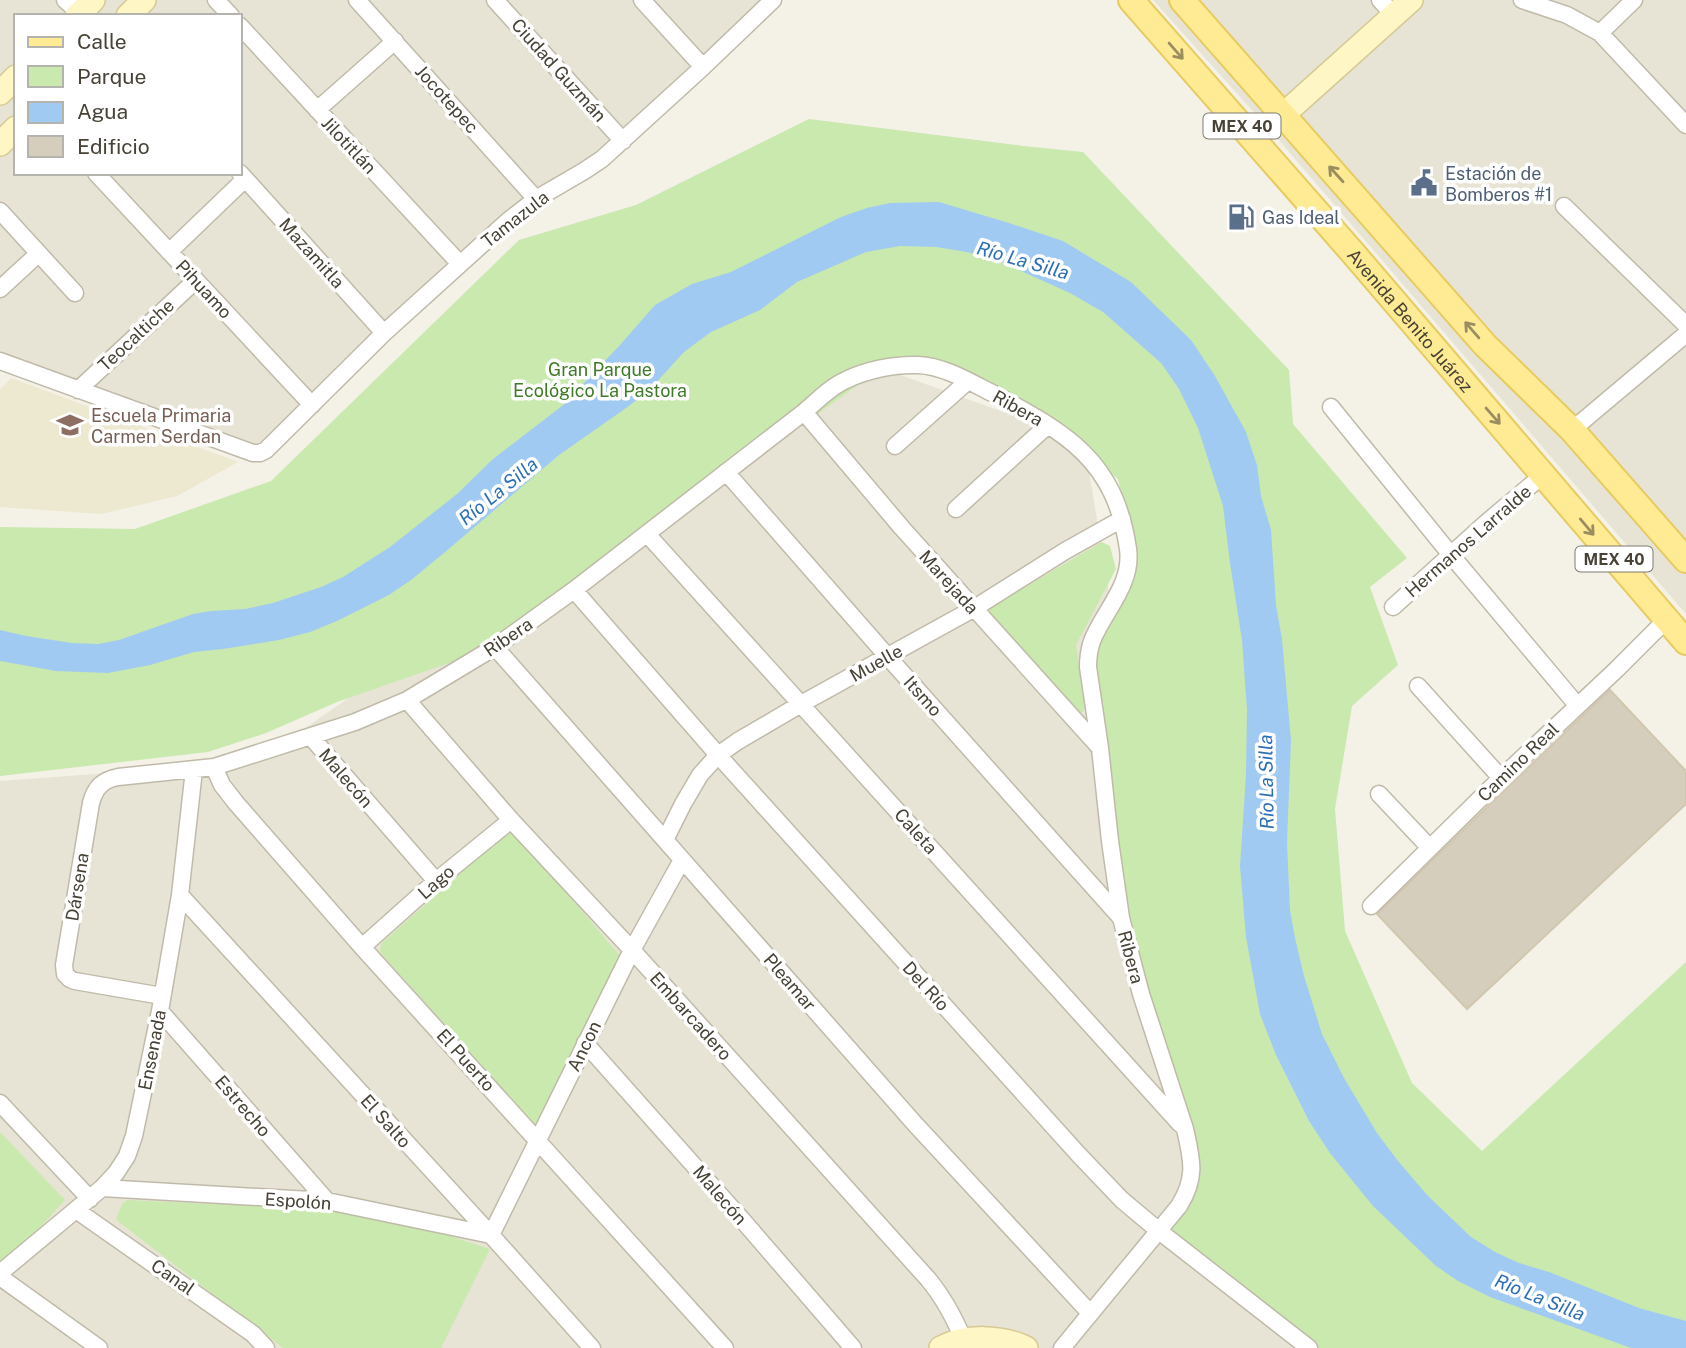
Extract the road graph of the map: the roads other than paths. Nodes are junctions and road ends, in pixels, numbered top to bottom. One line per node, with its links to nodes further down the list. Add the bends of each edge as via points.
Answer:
1 (144, 0): 12 (street)
2 (216, 0): 13 (street)
3 (357, 0): 16 (street, Jocotepec)
4 (495, 0): 24 (street, Ciudad Guzmán)
5 (642, 0): 17 (street)
6 (773, 0): 17 (street, Tamazula)
7 (1131, 0): 33 (main road, Avenida Benito Juárez / MEX 40, one-way to 33)
8 (1182, 0): 21 (main road, MEX 40)
9 (1522, 0): 15 (street, via 1567,15)
10 (1634, 0): 15 (street)
11 (1395, 5): 21 (street)
12 (130, 14)
13 (229, 14)
14 (242, 28): 20 (street, Jilotitlán)
15 (1600, 33): 22 (street)
16 (395, 41): 20 (street); 28 (street, Jocotepec)
17 (703, 67): 24 (street, Tamazula)
18 (14, 79): 19 (street)
19 (0, 93)
20 (317, 110): 35 (street, Jilotitlán)
21 (1283, 115): 31 (main road, MEX 40, one-way to 21)
22 (1686, 125)
23 (14, 130): 25 (street)
24 (623, 141): 28 (street, Tamazula, via 592,166)
25 (0, 144)
26 (98, 175): 32 (street, Pihuamo)
27 (242, 176): 32 (street); 40 (street, Mazamitla)
28 (536, 199): 35 (street, Tamazula)
29 (1564, 206): 39 (street)
30 (0, 211): 34 (street)
31 (1381, 225): 33 (main road); 49 (main road, MEX 40, one-way to 31, via 1485,345)
32 (169, 252): 36 (street, Pihuamo)
33 (1353, 253): 52 (main road, Avenida Benito Juárez / MEX 40, one-way to 52)
34 (38, 254): 37 (street); 38 (street)
35 (460, 264): 40 (street, Tamazula)
36 (195, 281): 44 (street, Teocaltiche); 45 (street, Pihuamo)
37 (0, 289)
38 (75, 293)
39 (1686, 325)
40 (384, 333): 45 (street, Tamazula)
41 (1686, 334): 49 (street)
42 (0, 361): 44 (street)
43 (968, 381): 47 (street, Ribera, via 919,365 880,369 845,380); 48 (street, Ribera); 50 (street)
44 (78, 390): 45 (street, Tamazula, via 258,454)
45 (312, 405)
46 (1331, 407): 56 (street)
47 (804, 412): 51 (street, Ribera); 60 (street, Marejada)
48 (1048, 425): 53 (street); 54 (street, Ribera, via 1101,471)
49 (1572, 430): 57 (main road, MEX 40)
50 (895, 446)
51 (726, 472): 55 (street, Ribera); 64 (street, Itsmo)
52 (1543, 475): 56 (street, Hermanos Larralde); 61 (main road, Avenida Benito Juárez / MEX 40, one-way to 61)
53 (957, 509)
54 (1122, 519): 60 (street, Muelle); 70 (street, Ribera, via 1129,563 1126,576 1088,655)
55 (647, 534): 58 (street, Ribera); 67 (street, Caleta)
56 (1451, 555): 59 (street, Hermanos Larralde); 68 (street)
57 (1686, 560)
58 (574, 590): 63 (street, Ribera); 71 (street, Del Río)
59 (1393, 607)
60 (973, 609): 64 (street, Muelle); 70 (street, Marejada)
61 (1667, 620): 62 (main road, Avenida Benito Juárez / MEX 40); 68 (street, Camino Real)
62 (1686, 642)
63 (495, 647): 66 (street, Ribera); 78 (street, Pleamar)
64 (888, 657): 67 (street, Muelle); 84 (street, Itsmo)
65 (1418, 686): 74 (street)
66 (407, 699): 69 (street, Ribera); 77 (street, Embarcadero)
67 (801, 704): 71 (street, Muelle); 90 (street, Caleta)
68 (1577, 705): 74 (street, Camino Real)
69 (311, 737): 72 (street, Ribera); 81 (street, Malecón)
70 (1100, 748): 84 (street, Ribera)
71 (718, 755): 78 (street, Muelle, via 700,775); 95 (street, Del Río, via 1079,1155)
72 (214, 767): 73 (street, Ribera); 85 (street, El Puerto, via 236,803)
73 (194, 770): 75 (street, Ribera, via 112,778); 82 (street, Ensenada)
74 (1501, 778): 79 (street, Camino Real)
75 (96, 788): 87 (street, Dársena, via 64,970 75,981)
76 (1380, 794): 79 (street)
77 (511, 820): 81 (street, Lago); 86 (street, Embarcadero)
78 (665, 840): 80 (street, Pleamar)
79 (1430, 848): 83 (street, Camino Real)
80 (682, 860): 86 (street, Ancon); 98 (street, Pleamar, via 915,1124)
81 (436, 881): 85 (street, Lago)
82 (180, 895): 87 (street, Ensenada); 96 (street, El Salto)
83 (1371, 906)
84 (1121, 918): 90 (street, Ribera)
85 (362, 947): 91 (street, El Puerto)
86 (632, 950): 88 (street, Ancon); 99 (street, Embarcadero, via 928,1279 952,1313)
87 (161, 1003): 92 (street, Ensenada, via 134,1136 116,1173); 93 (street, Estrecho)
88 (585, 1043): 91 (street, Ancon); 104 (street, Malecón)
89 (0, 1103): 92 (street)
90 (1185, 1129): 95 (street, Ribera, via 1192,1176 1179,1206)
91 (538, 1140): 96 (street, Ancon); 103 (street, El Puerto)
92 (96, 1194): 93 (street, Espolón); 94 (street, Ensenada)
93 (327, 1201): 96 (street, Espolón)
94 (76, 1210): 97 (street, Ensenada); 101 (street, Canal, via 253,1334)
95 (1158, 1231): 98 (street, Ribera); 108 (street, Del Río)
96 (491, 1235): 102 (street, El Salto)
97 (0, 1275): 100 (street)
98 (1090, 1313): 107 (street, Ribera)
99 (964, 1341): 105 (street); 106 (street, via 993,1339)
100 (99, 1348)
101 (266, 1348)
102 (592, 1348)
103 (725, 1348)
104 (853, 1348)
105 (941, 1348)
106 (1026, 1348)
107 (1062, 1348)
108 (1309, 1348)

